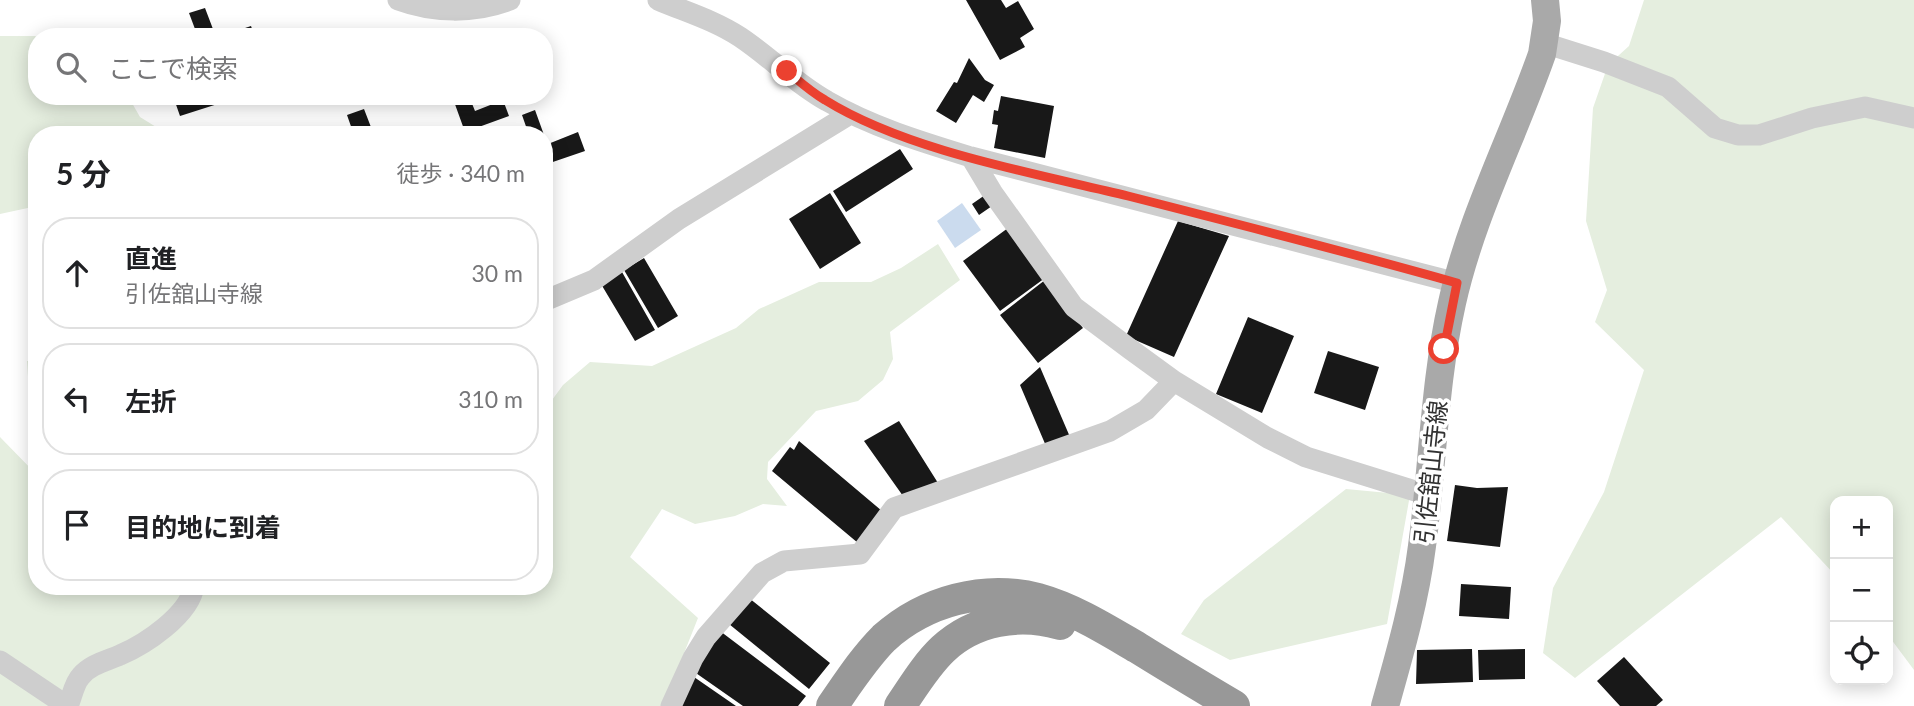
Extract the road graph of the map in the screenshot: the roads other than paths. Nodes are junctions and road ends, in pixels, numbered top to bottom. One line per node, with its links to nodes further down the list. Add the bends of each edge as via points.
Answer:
1 (398, 0): 2 (street, via 432,10 465,10)
2 (510, 0)
3 (658, 0): 6 (street, via 716,23)
4 (1545, 0): 5 (main road, 引佐舘山寺線)
5 (1544, 43): 7 (street, via 1668,87 1715,128 1738,135 1759,135 1866,107); 9 (main road, 引佐舘山寺線)
6 (850, 114): 8 (street); 10 (street, via 680,219 594,281)
7 (1914, 118)
8 (971, 157): 9 (street); 11 (street, via 1074,307)
9 (1457, 283): 12 (main road, 引佐舘山寺線, via 1444,349)
10 (553, 297)
11 (1174, 381): 12 (street, via 1306,457); 16 (street, via 1146,410 1110,431 894,508 860,554 785,561 762,572 706,637)
12 (1428, 495): 21 (main road, 引佐舘山寺線, via 1415,593)
13 (190, 595): 15 (street, via 183,610 141,645 80,676)
14 (0, 660): 15 (street)
15 (67, 706)
16 (671, 706)
17 (832, 706): 20 (highway, via 872,651 899,626 947,602 1001,594 1037,599 1072,612)
18 (900, 706): 19 (highway, via 933,660 954,640 993,622 1022,618 1085,633)
19 (1208, 706)
20 (1234, 706)
21 (1385, 706)

